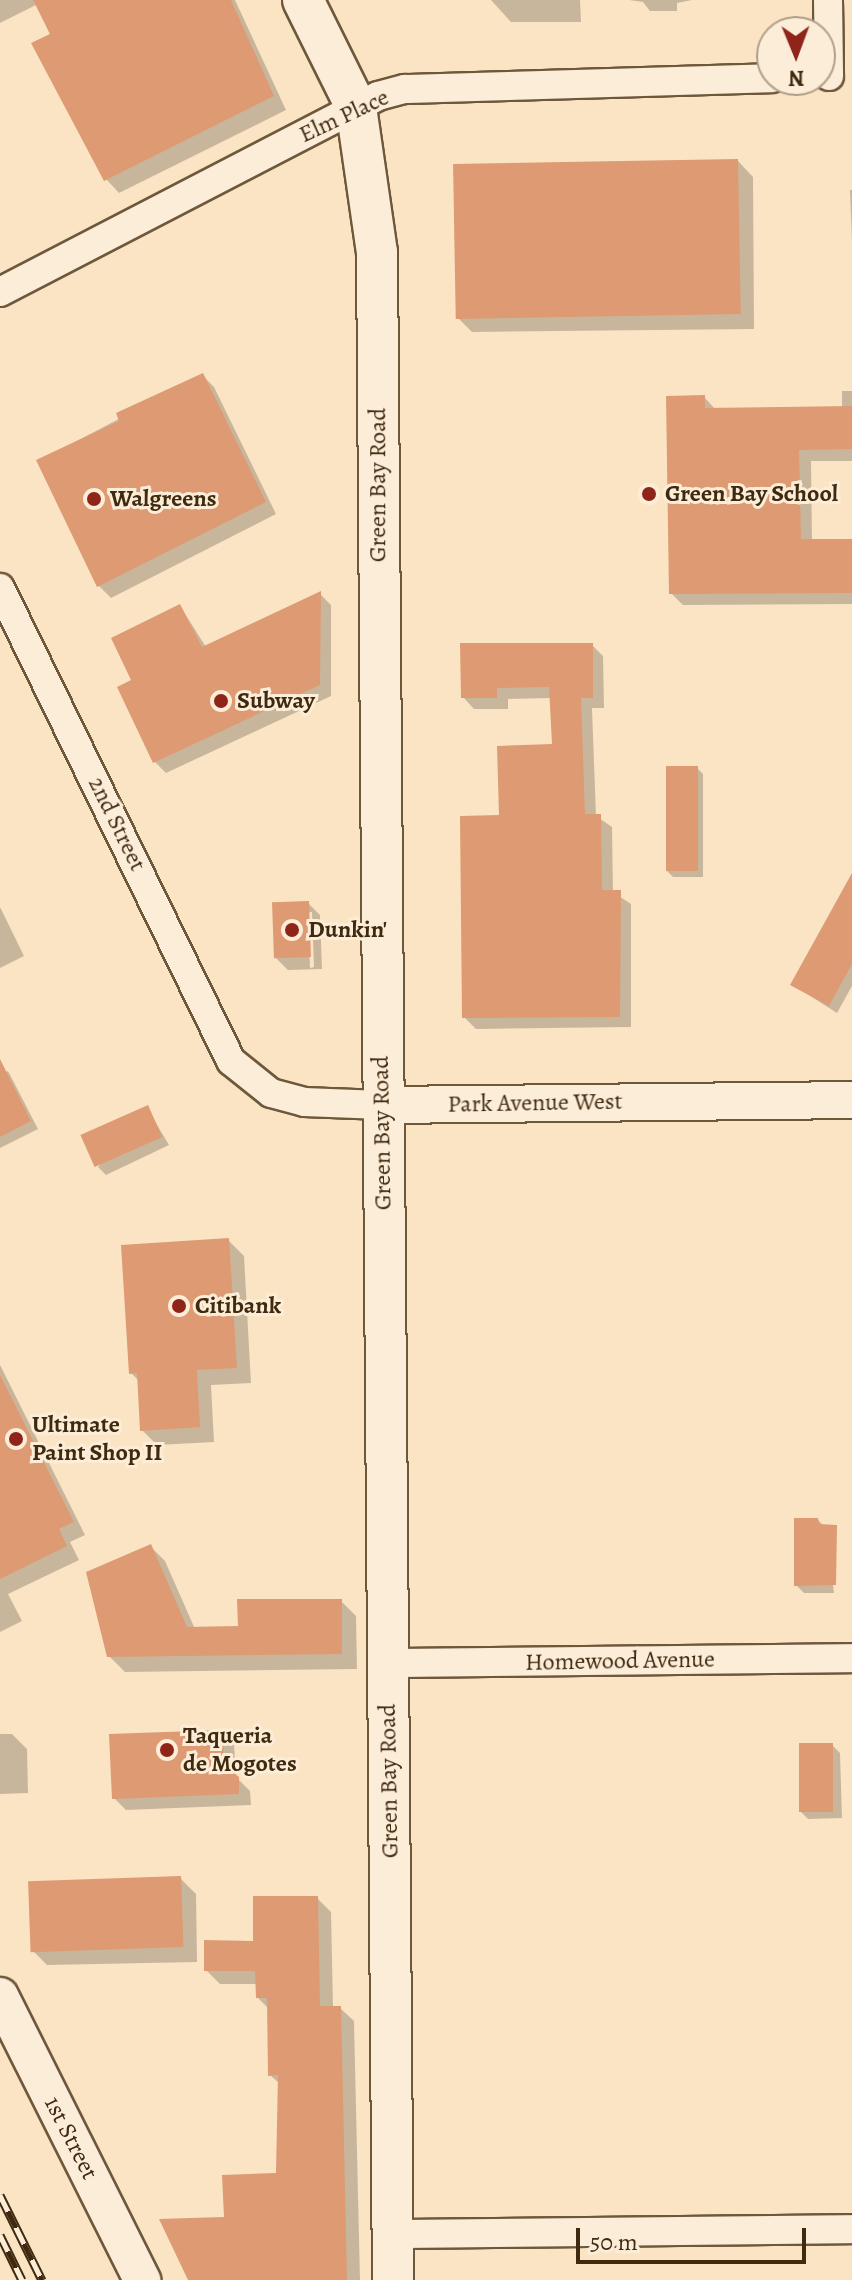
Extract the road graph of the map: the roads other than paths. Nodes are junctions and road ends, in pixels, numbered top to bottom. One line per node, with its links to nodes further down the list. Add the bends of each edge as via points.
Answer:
1 (303, 0): 3 (main road, Green Bay Road)
2 (756, 78): 3 (street, Elm Place, via 405,89)
3 (356, 107): 4 (street, Elm Place); 8 (main road, Green Bay Road, via 377,252)
4 (0, 292)
5 (0, 588): 6 (street, 2nd Street)
6 (231, 1061): 8 (street, Park Avenue West, via 271,1093 304,1102)
7 (852, 1100): 8 (street, Park Avenue West)
8 (382, 1105): 10 (main road, Green Bay Road)
9 (852, 1658): 10 (street, Homewood Avenue)
10 (388, 1663): 13 (main road, Green Bay Road)
11 (0, 1996): 14 (street, 1st Street)
12 (852, 2229): 13 (street)
13 (393, 2234): 15 (main road, Green Bay Road)
14 (142, 2280)
15 (393, 2280)

